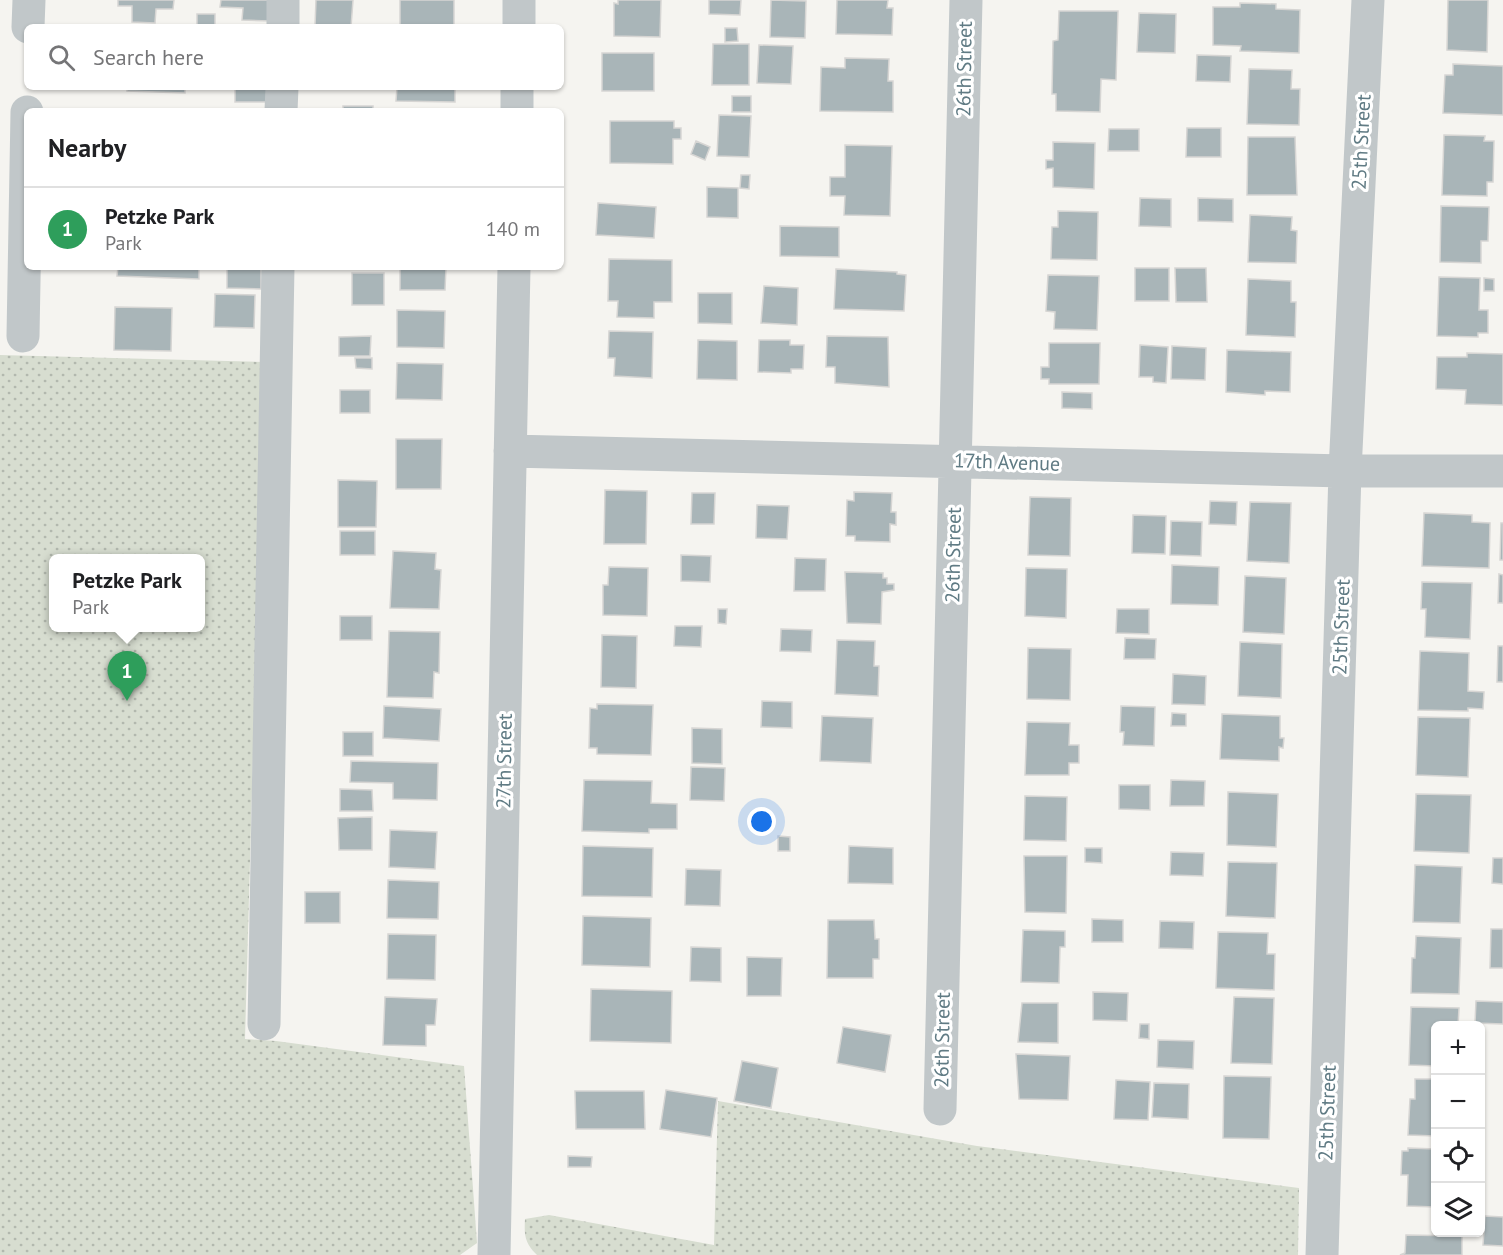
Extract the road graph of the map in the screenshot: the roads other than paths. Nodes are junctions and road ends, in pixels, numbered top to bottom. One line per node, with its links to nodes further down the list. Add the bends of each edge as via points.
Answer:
1 (29, 0): 6 (street)
2 (284, 0): 7 (street)
3 (519, 0): 8 (street)
4 (966, 0): 20 (street, 26th Street)
5 (1368, 0): 21 (street, 25th Street)
6 (28, 24)
7 (283, 24)
8 (519, 24)
9 (27, 90): 12 (street)
10 (282, 90): 13 (street)
11 (517, 90): 14 (street)
12 (27, 108)
13 (281, 108)
14 (517, 108)
15 (24, 270): 18 (street)
16 (278, 270): 23 (street)
17 (514, 270): 19 (street, 27th Street)
18 (23, 336)
19 (510, 452): 20 (street, 17th Avenue); 25 (street, 27th Street)
20 (955, 460): 21 (street, 17th Avenue); 24 (street, 26th Street)
21 (1345, 471): 22 (street, 17th Avenue); 26 (street, 25th Street)
22 (1503, 471)
23 (264, 1024)
24 (940, 1109)
25 (494, 1255)
26 (1323, 1255)

